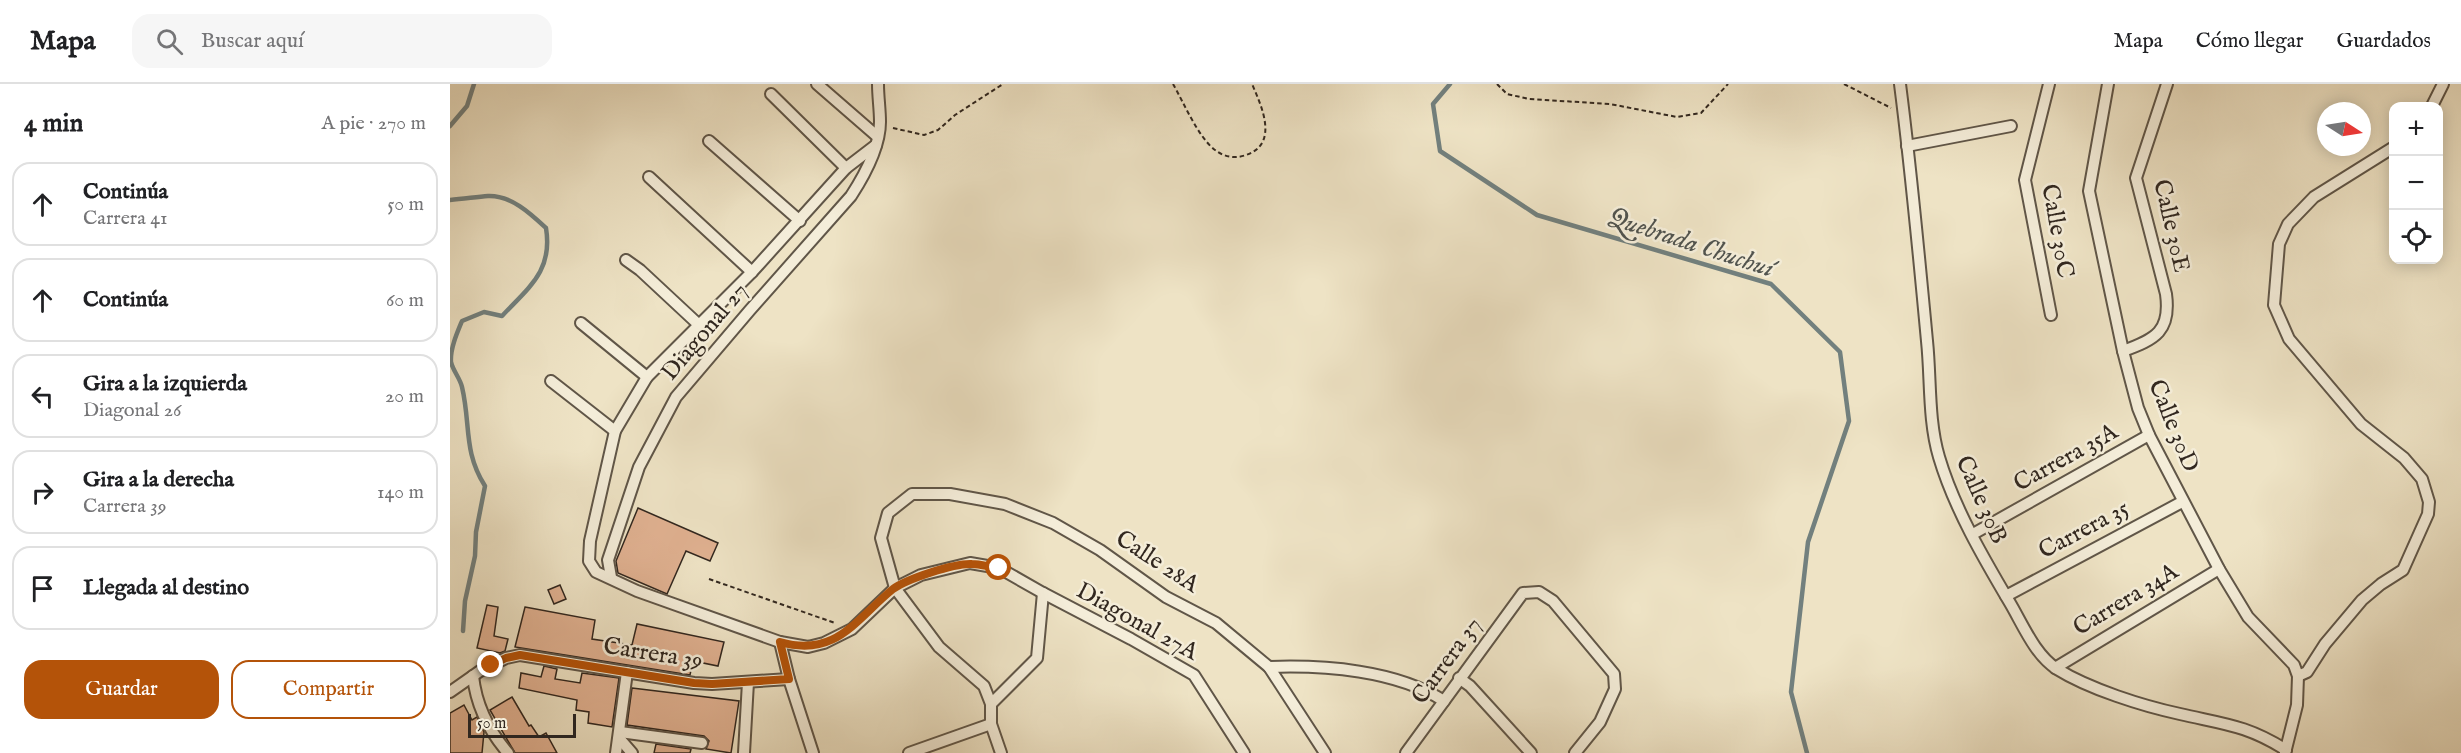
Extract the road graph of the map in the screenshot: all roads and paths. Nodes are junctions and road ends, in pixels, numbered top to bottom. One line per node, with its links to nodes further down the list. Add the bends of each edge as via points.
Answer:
1 (817, 84): 20 (street)
2 (878, 84): 17 (street, Diagonal 27)
3 (1003, 84): 17 (path, via 938,130 924,135)
4 (1173, 84): 5 (path, via 1205,140 1224,156 1234,157 1251,153 1262,144 1266,134 1262,106)
5 (1252, 84)
6 (1497, 84): 7 (path, via 1507,94 1528,99 1610,104 1677,117 1701,113)
7 (1728, 84)
8 (1845, 84): 16 (path)
9 (1900, 84): 16 (street, Calle 30B)
10 (2049, 84): 28 (street, Calle 30C, via 2025,180)
11 (2108, 84): 31 (street, Calle 30D, via 2089,191)
12 (2167, 84): 31 (street, Calle 30E, via 2136,178 2168,309 2166,322 2158,334)
13 (2443, 84): 15 (street)
14 (771, 94): 23 (street)
15 (2434, 102)
16 (1904, 114): 21 (street, Calle 30B)
17 (880, 124): 20 (street, Diagonal 27)
18 (2011, 126): 21 (street)
19 (710, 141): 25 (street)
20 (877, 141): 23 (street); 39 (street, Diagonal 27, via 851,196 676,397 639,466 608,560)
21 (1907, 146): 37 (street, Calle 30B, via 1938,456 1953,497)
22 (2389, 150): 50 (street, via 2314,197 2288,224 2279,243 2274,305 2289,339 2361,424 2404,458 2422,479 2429,502 2428,514 2403,570 2362,600 2307,672)
23 (846, 168): 25 (street)
24 (649, 177): 27 (street)
25 (800, 221): 27 (street)
26 (626, 260): 30 (street)
27 (752, 272): 30 (street)
28 (2051, 315)
29 (581, 322): 32 (street)
30 (698, 324): 32 (street)
31 (2123, 351): 35 (street, Calle 30D)
32 (646, 377): 34 (street)
33 (551, 381): 34 (street)
34 (615, 431): 39 (street, Diagonal 27A, via 590,541 590,561 596,572)
35 (2149, 435): 36 (street, Calle 30D); 37 (street, Carrera 35A)
36 (2182, 502): 38 (street, Calle 30D); 43 (street, Carrera 35)
37 (1973, 534): 43 (street, Calle 30B)
38 (2218, 569): 47 (street, Carrera 34A); 50 (street, Calle 30D, via 2248,617 2294,665)
39 (610, 577): 45 (street, Diagonal 27A, via 638,591)
40 (709, 579): 44 (path)
41 (895, 588): 42 (street, Diagonal 27A, via 921,575 970,563 999,568); 44 (street, Diagonal 27A); 46 (street, Calle 28A, via 881,537 888,513 912,494 950,494 1005,504 1053,523 1100,550 1166,597 1216,623); 56 (street, via 939,647 984,686)
42 (1043, 593): 56 (street, via 1037,658); 68 (street, Diagonal 27A, via 1194,675)
43 (2006, 596): 47 (street, Calle 30B, via 2041,655)
44 (852, 629): 45 (street, Diagonal 27A, via 824,644 808,647)
45 (780, 642): 52 (street)
46 (1269, 667): 55 (street, via 1350,671 1406,682); 69 (street, Calle 28A)
47 (2055, 668): 60 (street, Calle 30B, via 2148,706 2252,731)
48 (627, 672): 49 (street, Carrera 39, via 520,655); 53 (street, Carrera 39, via 694,683); 58 (street)
49 (473, 676): 54 (street, Carrera 39); 61 (street, via 475,698)
50 (2298, 676): 60 (street, via 2297,705)
51 (1459, 678): 55 (street, Carrera 37); 71 (street); 72 (street, Carrera 37, via 1523,593 1539,592 1553,601 1614,674 1615,689 1600,722)
52 (789, 679): 53 (street, Carrera 39); 65 (street)
53 (748, 682): 64 (street)
54 (450, 693)
55 (1444, 701): 70 (street, Carrera 37)
56 (991, 704): 57 (street)
57 (991, 724): 66 (street); 67 (street)
58 (619, 735): 59 (street); 62 (street); 63 (street)
59 (702, 743)
60 (2285, 752)
61 (508, 753)
62 (616, 753)
63 (632, 753)
64 (744, 753)
65 (813, 753)
66 (909, 753)
67 (1001, 753)
68 (1244, 753)
69 (1325, 753)
70 (1406, 753)
71 (1531, 753)
72 (1575, 753)

